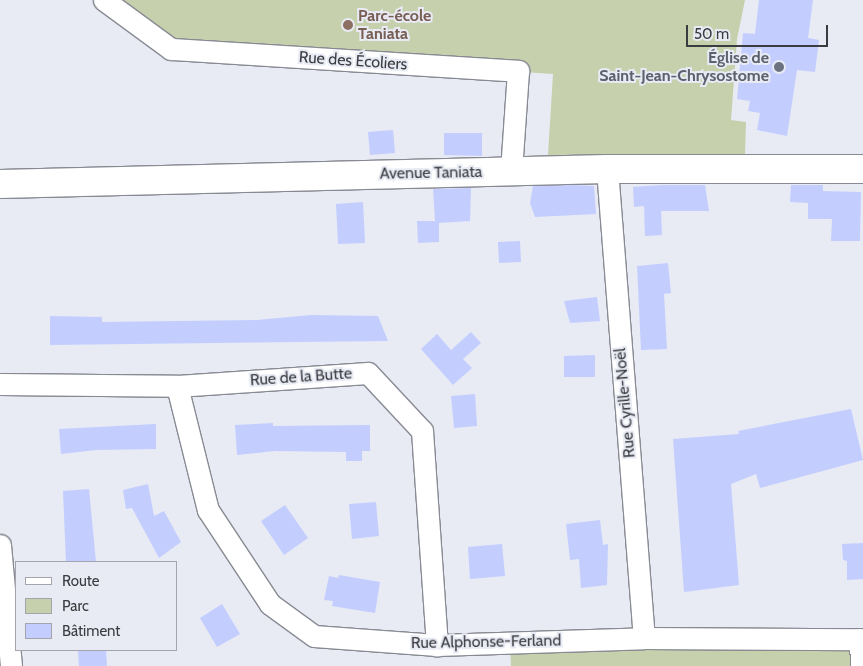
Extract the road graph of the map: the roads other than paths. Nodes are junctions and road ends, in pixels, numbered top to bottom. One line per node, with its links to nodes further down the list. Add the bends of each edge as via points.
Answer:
1 (104, 0): 4 (street, Rue des Écoliers, via 171,49 518,71)
2 (607, 169): 3 (main road, Avenue Taniata); 4 (main road, Avenue Taniata); 10 (street, Rue Cyrille-Noël)
3 (863, 169)
4 (512, 171): 5 (main road, Avenue Taniata)
5 (0, 184)
6 (0, 384): 7 (street, Rue de la Butte)
7 (177, 386): 12 (street, Rue Alphonse-Ferland, via 208,510 270,604 314,636); 12 (street, Rue de la Butte, via 368,373 422,431)
8 (0, 545): 9 (street)
9 (3, 620): 13 (street)
10 (644, 638): 11 (street, Rue Alphonse-Ferland); 12 (street, Rue Alphonse-Ferland)
11 (862, 639): 14 (street)
12 (437, 646)
13 (11, 666)
14 (861, 666)

